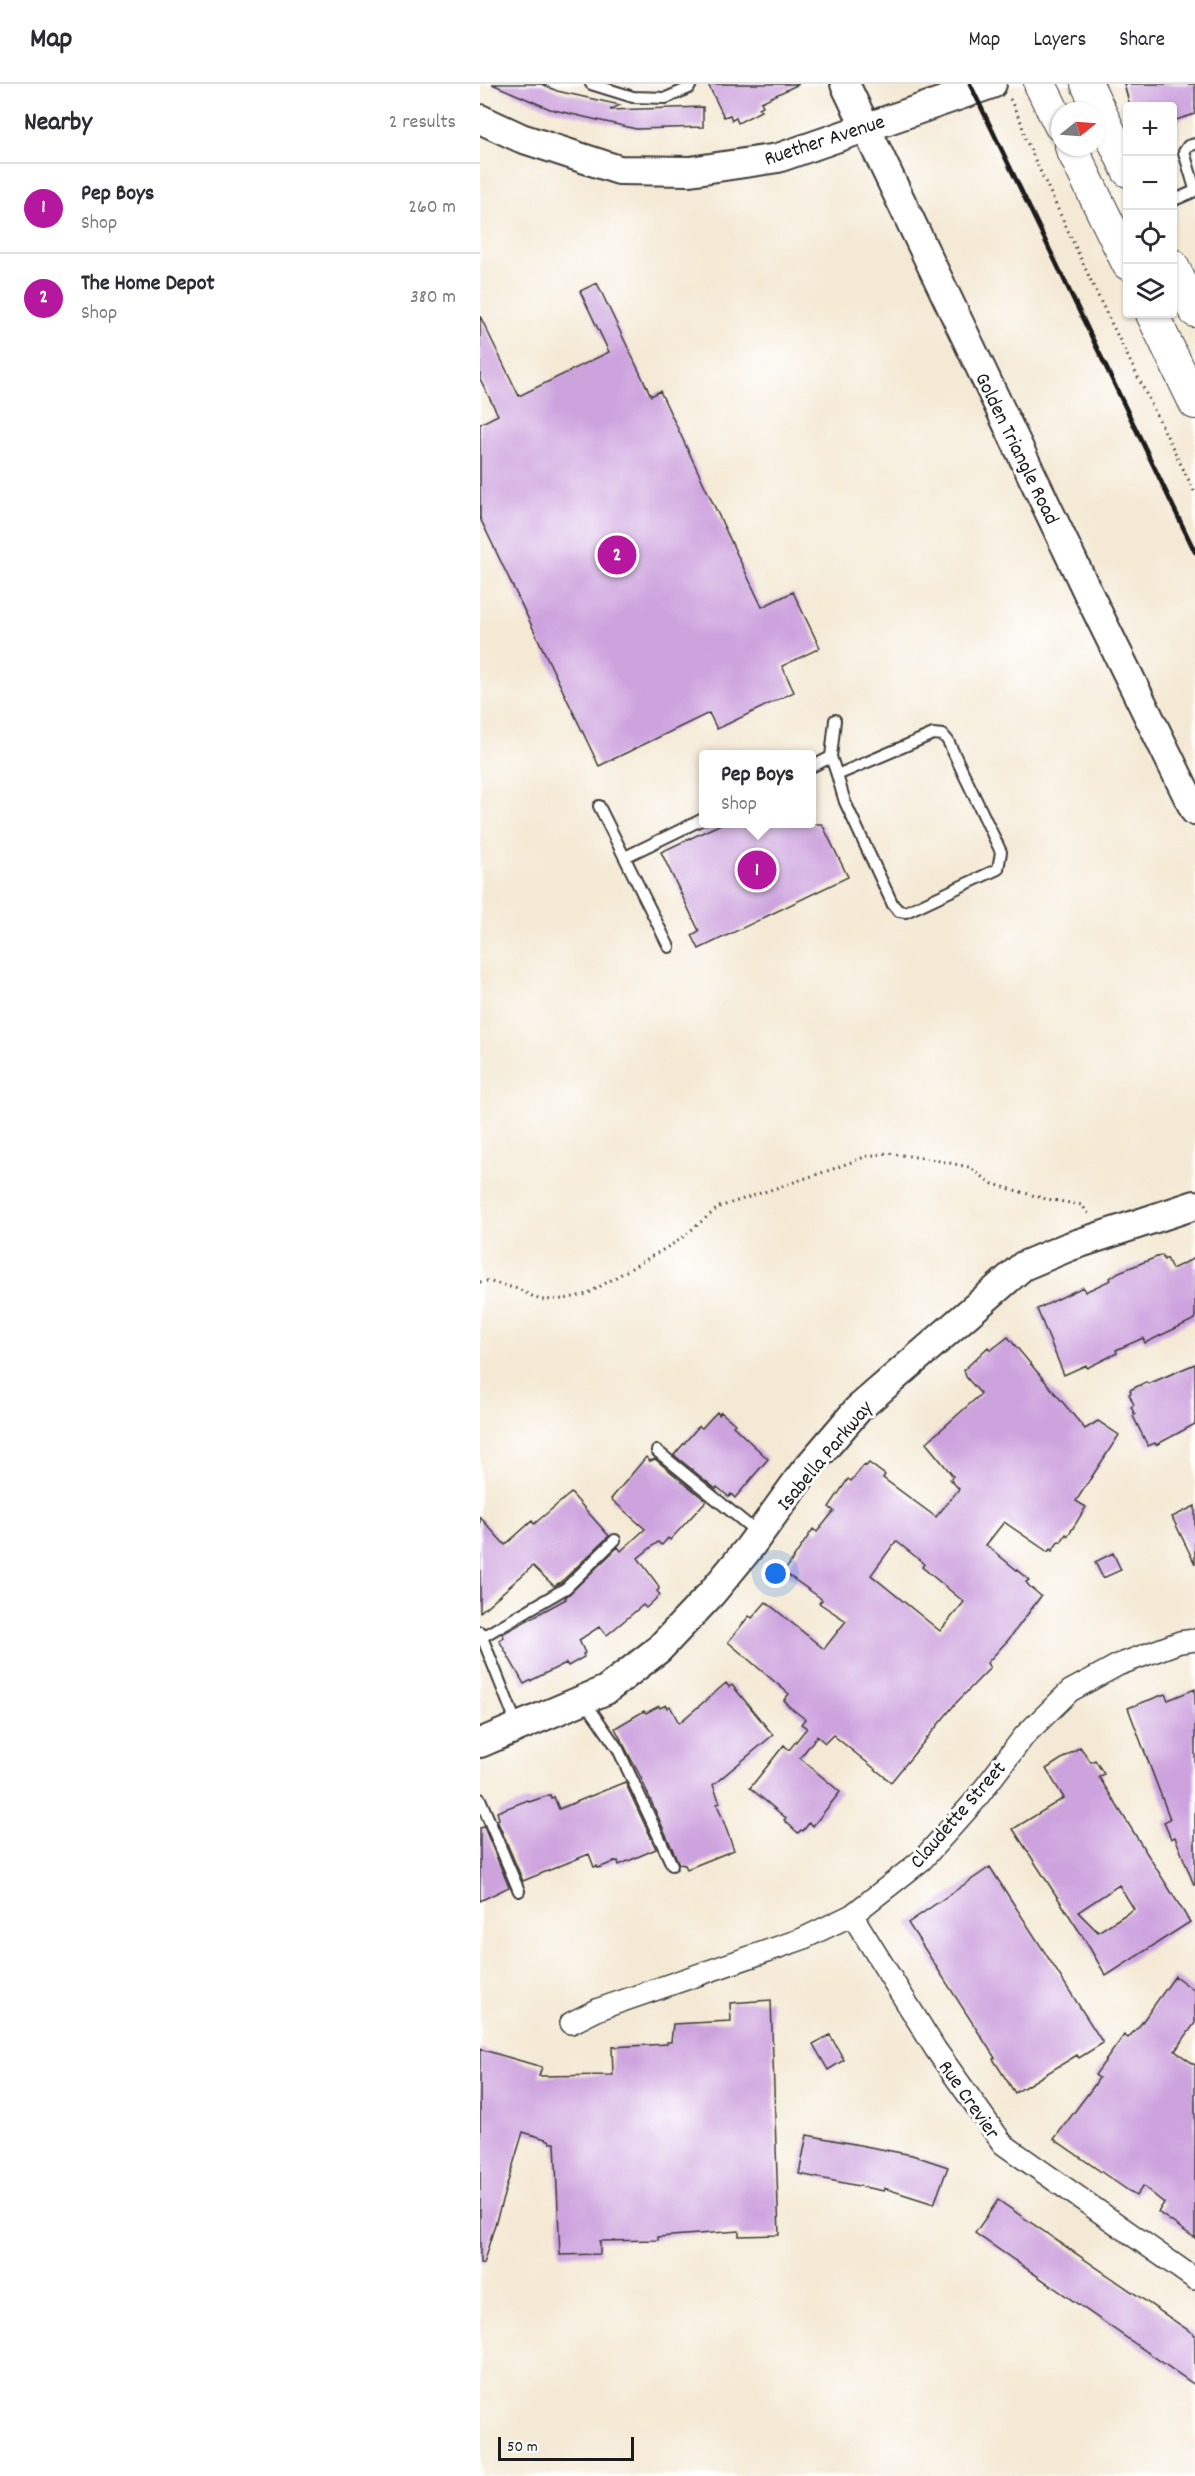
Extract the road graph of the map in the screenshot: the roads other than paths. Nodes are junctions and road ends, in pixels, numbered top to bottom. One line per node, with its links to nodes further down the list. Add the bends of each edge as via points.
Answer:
1 (591, 84): 2 (lane, via 633,96 647,92 666,98)
2 (691, 84)
3 (845, 84): 9 (street, Golden Triangle Road)
4 (1040, 84): 7 (main road)
5 (1087, 84): 12 (main road)
6 (1000, 89): 9 (street, Ruether Avenue)
7 (1051, 107)
8 (480, 119): 9 (street, Ruether Avenue, via 520,138 619,170 690,171 778,158)
9 (866, 127): 25 (street, Golden Triangle Road)
10 (1195, 144): 13 (lane, via 1184,152)
11 (1075, 156): 15 (main road)
12 (1123, 160)
13 (1195, 190): 14 (lane)
14 (1177, 199)
15 (1123, 254)
16 (1177, 274): 17 (main road)
17 (1195, 312)
18 (1154, 318): 19 (main road)
19 (1195, 403)
20 (835, 720): 21 (lane)
21 (831, 757): 22 (lane); 23 (lane)
22 (816, 764)
23 (837, 776): 23 (lane, via 845,802 899,911 906,912 998,869 1001,852 942,735 933,734)
24 (599, 806): 27 (lane)
25 (1195, 811)
26 (699, 821): 27 (lane)
27 (625, 857): 28 (lane)
28 (669, 947)
29 (1195, 1205): 31 (street, Isabella Parkway, via 1023,1266 858,1409 804,1472)
30 (657, 1451): 31 (lane)
31 (759, 1534): 35 (street, Isabella Parkway, via 711,1594 659,1649 606,1690)
32 (615, 1540): 33 (lane, via 566,1588)
33 (481, 1634): 36 (lane)
34 (1195, 1640): 41 (street, Claudette Street, via 1118,1665 1070,1691 1025,1735 973,1803 922,1860)
35 (584, 1700): 36 (street, Isabella Parkway); 39 (lane, via 618,1749)
36 (518, 1728): 37 (street, Isabella Parkway)
37 (480, 1743)
38 (480, 1798): 40 (lane)
39 (672, 1865)
40 (519, 1891)
41 (852, 1915): 42 (street, Claudette Street, via 802,1939 599,2008); 43 (street, Rue Crevier, via 936,2050 1003,2144)
42 (571, 2023)
43 (1195, 2279)

